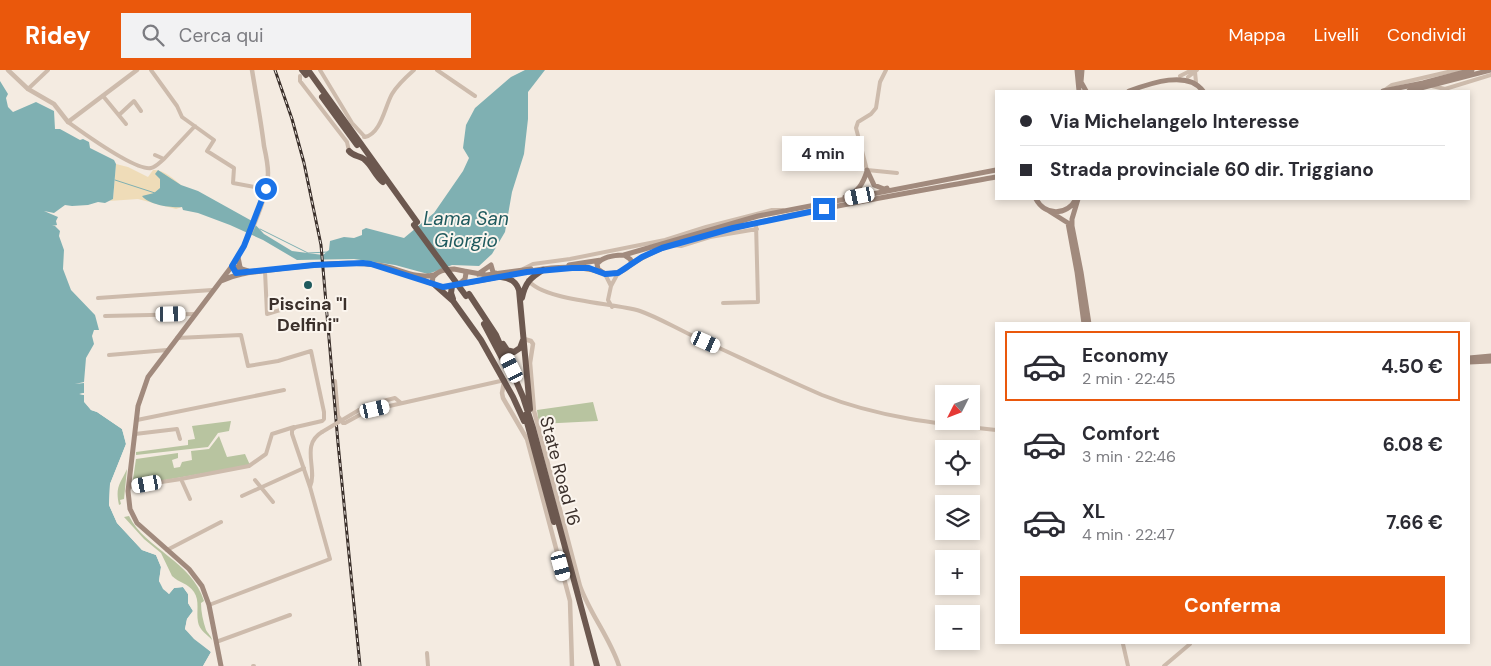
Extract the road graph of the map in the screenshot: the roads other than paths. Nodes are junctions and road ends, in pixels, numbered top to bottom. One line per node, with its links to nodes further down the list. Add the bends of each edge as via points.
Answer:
1 (8, 70): 16 (street)
2 (17, 70): 16 (street)
3 (48, 70): 23 (street)
4 (137, 70): 32 (street)
5 (151, 70): 39 (street, via 182,116)
6 (252, 70): 51 (street, via 268,172)
7 (320, 70): 40 (street)
8 (414, 70): 40 (street, via 391,96 377,127 371,135)
9 (437, 70): 33 (street)
10 (886, 70): 45 (street, via 880,82 876,108 856,125)
11 (1472, 70): 30 (main road)
12 (1491, 70): 22 (main road)
13 (1079, 71): 20 (main road); 24 (main road); 26 (main road)
14 (1194, 71): 18 (street); 19 (street); 21 (street)
15 (305, 73): 38 (highway); 42 (street, via 300,81 347,142)
16 (12, 75): 23 (street)
17 (1491, 75): 22 (street, via 1445,89)
18 (1180, 76): 19 (main road); 28 (main road)
19 (1188, 78): 21 (main road)
20 (1081, 82): 25 (main road); 27 (main road)
21 (1196, 82): 29 (main road)
22 (1432, 86): 31 (main road)
23 (28, 89): 36 (street, via 54,104)
24 (1075, 90)
25 (1080, 90)
26 (1080, 90)
27 (1085, 90)
28 (1132, 90)
29 (1202, 90)
30 (1388, 90)
31 (1414, 90)
32 (103, 96): 35 (street); 36 (street)
33 (475, 96)
34 (141, 111): 35 (street, via 134,101)
35 (119, 115): 37 (street)
36 (68, 122): 44 (street, via 142,167 154,167)
37 (126, 124)
38 (345, 125): 40 (highway); 41 (highway); 42 (highway, via 357,151); 49 (highway)
39 (195, 126): 44 (street); 51 (street, via 214,140 207,151 234,168 233,183)
40 (364, 137): 41 (highway)
41 (366, 150): 58 (highway)
42 (350, 151): 49 (highway, via 364,159)
43 (155, 155): 44 (street)
44 (164, 159)
45 (867, 170): 47 (street); 50 (main road, via 871,181 884,189); 55 (main road, via 864,182 853,193)
46 (995, 170): 50 (main road)
47 (897, 173)
48 (995, 178): 59 (main road, via 876,198)
49 (383, 182): 58 (highway)
50 (918, 185): 55 (main road)
51 (266, 189): 62 (street)
52 (1037, 200): 57 (main road)
53 (1076, 200): 57 (main road, via 1066,210)
54 (1077, 200): 96 (main road, via 1072,226)
55 (822, 204): 56 (main road)
56 (786, 210): 60 (street, via 772,210); 61 (main road, via 724,224)
57 (1049, 211): 95 (main road, via 1068,223)
58 (416, 223): 84 (highway, bridge)
59 (757, 226): 66 (main road, via 672,245); 89 (street, via 758,302)
60 (613, 253): 61 (main road); 63 (main road); 67 (street, via 534,264)
61 (624, 255): 66 (main road, via 632,262)
62 (238, 257): 65 (street); 71 (main road)
63 (600, 260): 67 (main road); 72 (main road, via 597,266)
64 (371, 264): 69 (main road, via 330,264); 75 (main road, via 419,275); 80 (main road)
65 (232, 266): 71 (main road); 78 (main road)
66 (629, 266): 73 (main road)
67 (523, 269): 76 (main road)
68 (543, 270): 72 (main road, via 580,268); 76 (main road); 77 (highway)
69 (265, 271): 71 (main road); 90 (street, via 268,314)
70 (464, 271): 74 (main road); 75 (main road, via 448,269); 79 (main road, via 466,277)
71 (241, 272): 78 (main road)
72 (602, 273): 73 (main road); 82 (street)
73 (618, 273): 82 (street)
74 (477, 274): 76 (main road); 76 (main road, via 491,265 493,272)
75 (434, 275): 80 (main road)
76 (499, 275): 79 (main road); 88 (highway, via 517,285)
77 (528, 280): 88 (highway); 91 (street, via 535,288)
78 (218, 282): 83 (main road)
79 (459, 284): 81 (main road)
80 (434, 285): 81 (main road); 87 (highway)
81 (452, 286): 87 (highway)
82 (611, 286): 86 (street)
83 (212, 290): 85 (street); 93 (main road)
84 (467, 295): 97 (highway, State Road 16); 101 (highway, State Road 16, via 488,330)
85 (98, 298)
86 (608, 300): 91 (street); 92 (street)
87 (453, 301): 100 (highway)
88 (521, 302): 99 (highway)
89 (723, 303)
90 (300, 304)
91 (602, 305): 92 (street)
92 (612, 307): 116 (street, via 644,313 833,398 881,413)
93 (195, 314): 94 (street); 98 (main road)
94 (106, 316)
95 (1084, 322)
96 (1089, 322)
97 (496, 335): 99 (highway, via 511,352 520,348); 115 (highway, State Road 16, via 515,375)
98 (177, 338): 102 (main road); 114 (street, via 241,335 248,366 310,351 324,419)
99 (524, 339): 115 (highway); 141 (street, via 533,344 530,364 534,411 580,586)
100 (486, 348): 101 (highway); 106 (highway)
101 (495, 349): 106 (highway); 115 (highway, State Road 16)
102 (167, 350): 103 (street); 113 (main road, via 144,385)
103 (109, 355)
104 (1491, 356): 105 (main road)
105 (1470, 358)
106 (494, 361): 109 (highway)
107 (1491, 361): 108 (main road)
108 (1470, 362)
109 (505, 380): 112 (street); 115 (highway); 138 (street, via 502,395 527,439 570,601)
110 (335, 381): 112 (street, via 338,416 342,423 364,412)
111 (284, 390): 113 (street)
112 (401, 402): 123 (street, bridge, via 395,398 359,410 315,438 310,452 313,474)
113 (137, 420): 117 (main road)
114 (296, 427): 119 (street, via 292,434); 120 (street, via 272,434 266,454 249,466)
115 (531, 428): 139 (highway, State Road 16); 140 (highway, State Road 16)
116 (995, 430)
117 (135, 434): 118 (street, via 177,429); 122 (main road)
118 (180, 439)
119 (304, 468): 123 (street); 124 (street)
120 (181, 479): 122 (street); 126 (street)
121 (255, 480): 124 (street)
122 (128, 487): 129 (main road, via 129,504 135,519)
123 (310, 487): 130 (street, via 330,560)
124 (260, 488): 125 (street); 127 (street)
125 (242, 496)
126 (190, 499)
127 (272, 502)
128 (221, 522): 129 (street)
129 (167, 550): 130 (main road, via 197,578)
130 (209, 605): 132 (main road)
131 (290, 615): 132 (street)
132 (216, 642): 136 (main road)
133 (1122, 644): 142 (street)
134 (1190, 644): 143 (street)
135 (427, 653): 137 (street)
136 (221, 666)
137 (428, 666)
138 (572, 666)
139 (593, 666)
140 (597, 666)
141 (619, 666)
142 (1128, 666)
143 (1164, 666)

